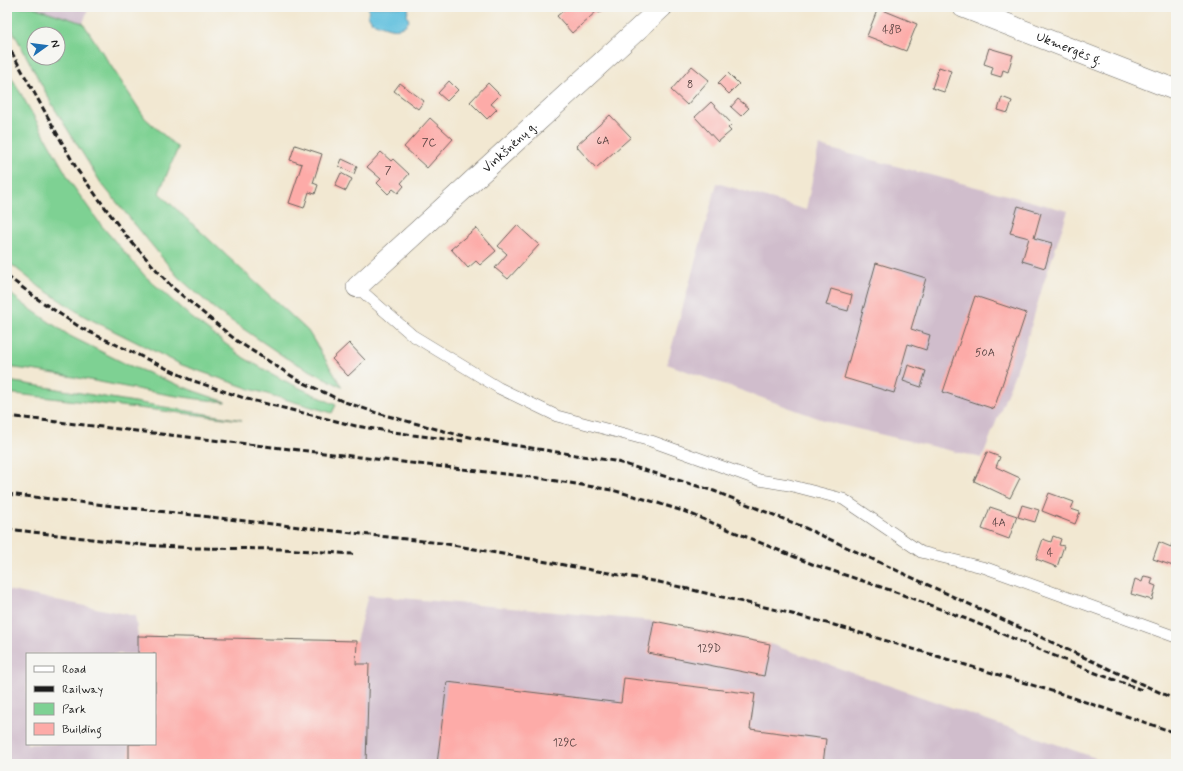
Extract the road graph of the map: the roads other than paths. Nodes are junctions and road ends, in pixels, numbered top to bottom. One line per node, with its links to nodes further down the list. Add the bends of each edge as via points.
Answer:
1 (662, 7): 4 (street, Vinkšnėnų g.)
2 (963, 7): 3 (street, Ukmergės g.)
3 (1176, 90)
4 (357, 287): 5 (lane, via 412,335 499,388 557,416 651,442 759,480 843,499 921,552 986,568)
5 (1176, 637)

